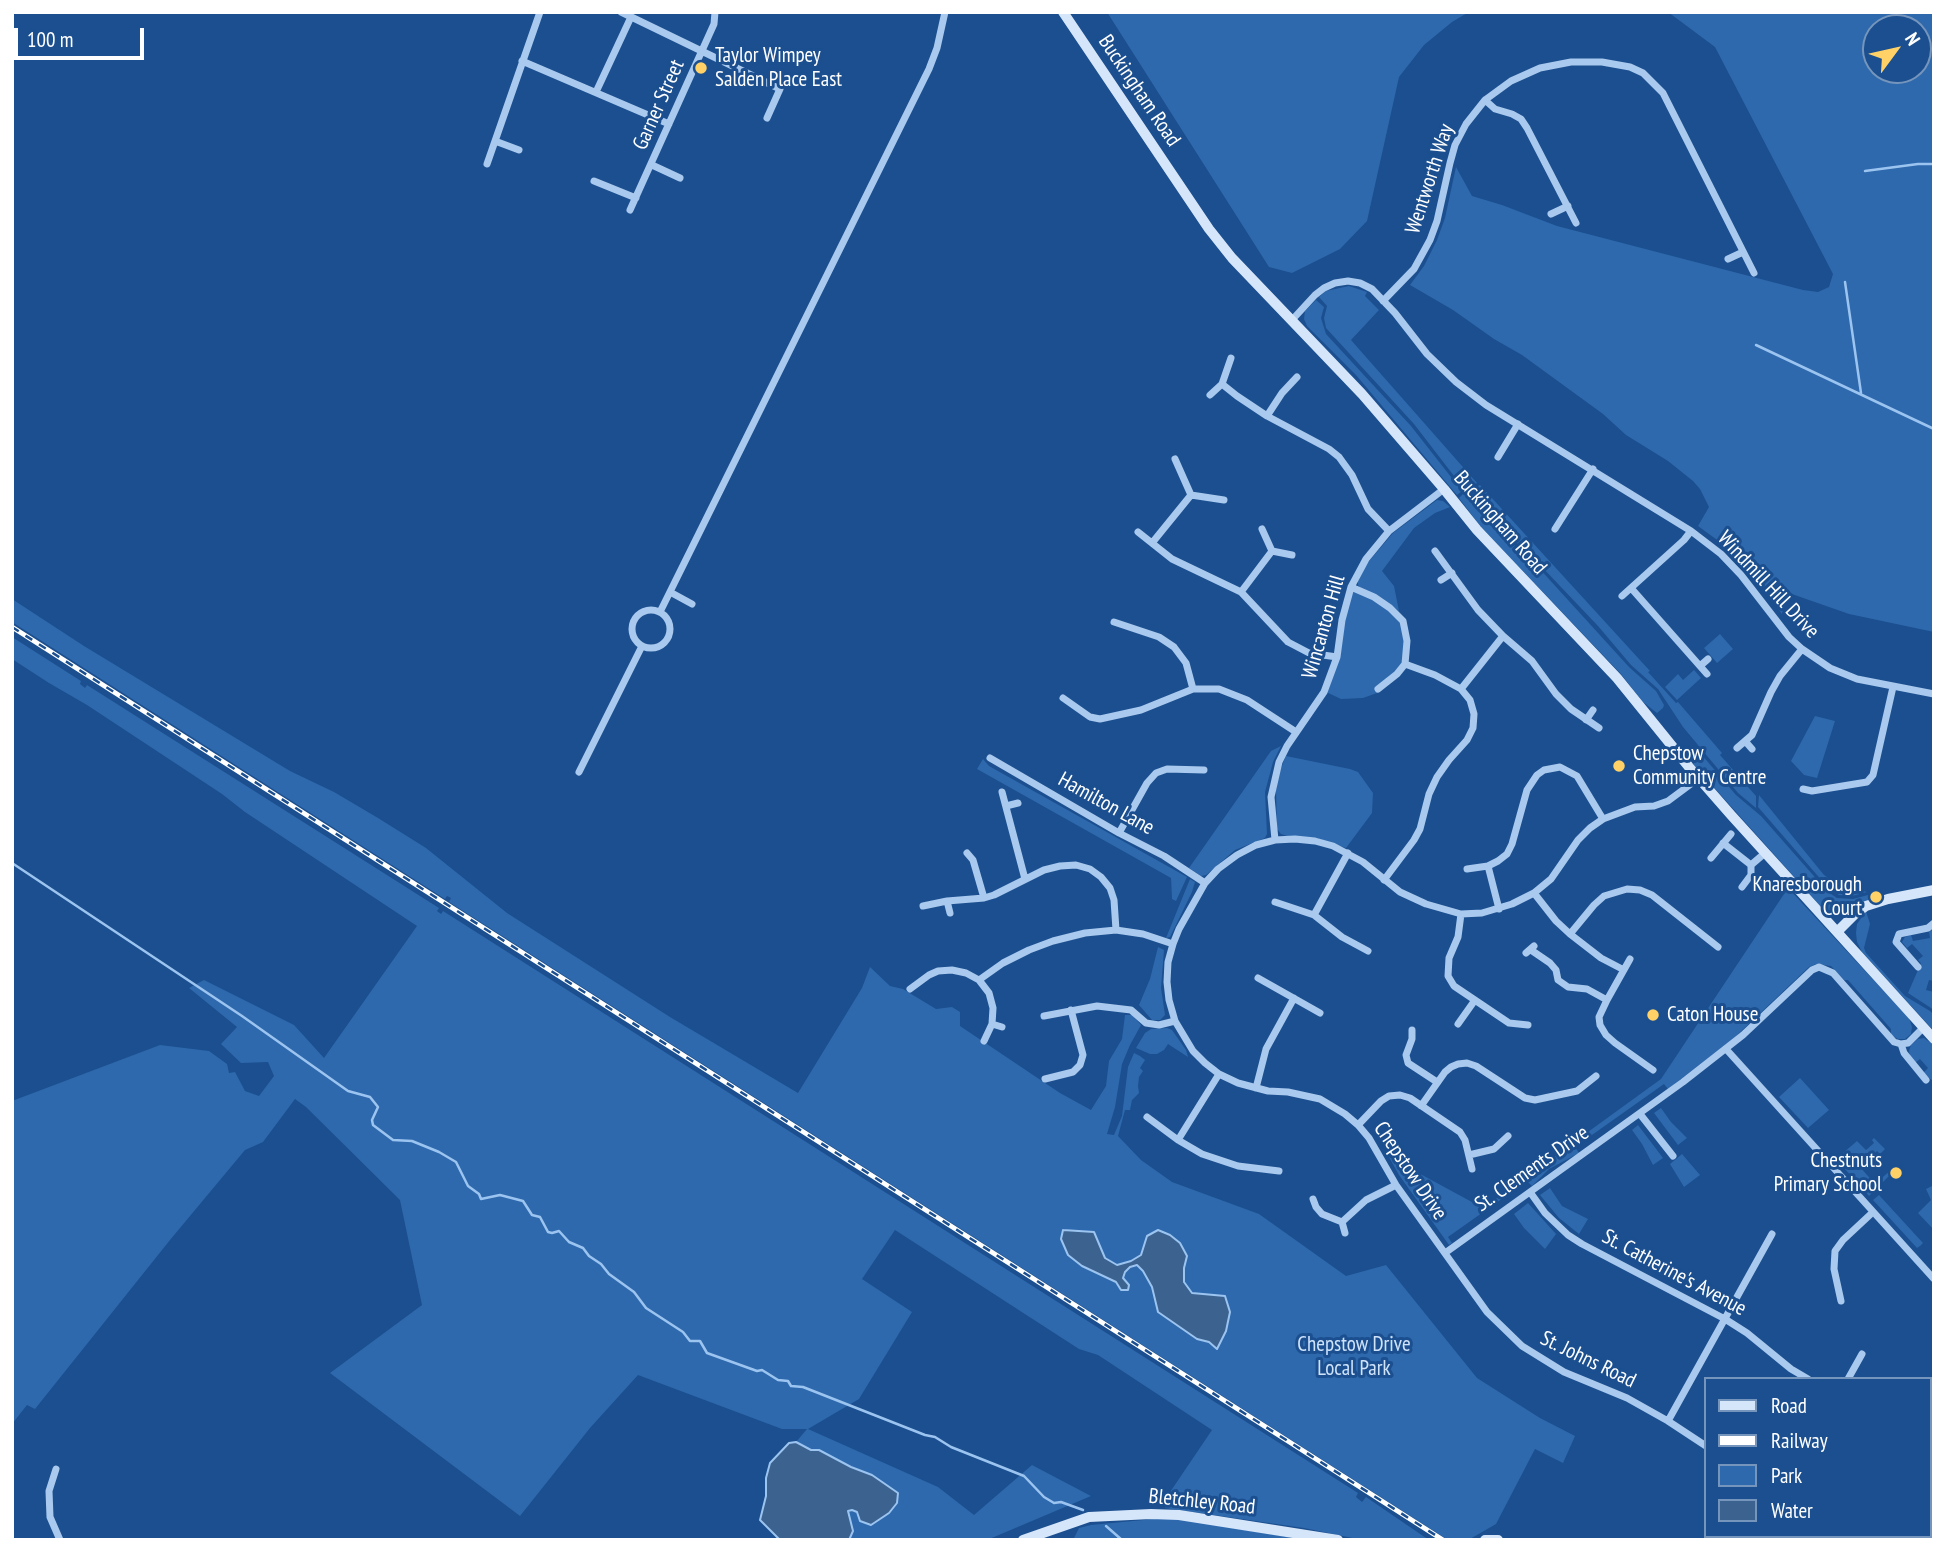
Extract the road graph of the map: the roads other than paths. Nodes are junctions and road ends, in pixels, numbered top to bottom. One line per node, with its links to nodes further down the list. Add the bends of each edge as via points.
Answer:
1 (540, 12): 8 (street)
2 (621, 12): 6 (street)
3 (715, 12): 7 (street, Garner Street)
4 (946, 12): 54 (street, via 929,69)
5 (1063, 12): 28 (main road, Buckingham Road, via 1209,229)
6 (631, 17): 7 (street); 9 (street)
7 (702, 50): 11 (street, via 780,89); 12 (street, Garner Street)
8 (522, 61): 9 (street); 13 (street)
9 (596, 92): 12 (street)
10 (1485, 100): 20 (street, via 1521,119); 24 (street, Wentworth Way, via 1526,73 1556,64 1616,63 1643,74 1663,93); 27 (street, Wentworth Way, via 1455,145 1426,248 1414,269)
11 (767, 118)
12 (669, 124): 16 (street, Garner Street)
13 (495, 141): 14 (street); 15 (street)
14 (519, 150)
15 (487, 164)
16 (652, 165): 17 (street); 19 (street, Garner Street)
17 (680, 178)
18 (594, 181): 19 (street)
19 (636, 198): 21 (street, Garner Street)
20 (1568, 206): 22 (street); 23 (street)
21 (630, 210)
22 (1551, 214)
23 (1576, 223)
24 (1743, 252): 25 (street); 26 (street, Wentworth Way)
25 (1728, 260)
26 (1754, 273)
27 (1383, 301): 28 (street, Windmill Hill Drive, via 1360,283 1335,283 1315,295); 34 (street, Windmill Hill Drive, via 1456,382)
28 (1292, 320): 38 (main road, Buckingham Road)
29 (1231, 358): 31 (street)
30 (1297, 377): 33 (street)
31 (1222, 384): 32 (street); 33 (street)
32 (1210, 395)
33 (1267, 416): 43 (street, via 1339,457 1368,509)
34 (1518, 425): 35 (street); 37 (street, Windmill Hill Drive)
35 (1498, 457)
36 (1175, 459): 39 (street)
37 (1593, 469): 42 (street); 44 (street, Windmill Hill Drive)
38 (1444, 489): 43 (street, Wincanton Hill); 84 (main road, Buckingham Road, via 1617,678)
39 (1191, 495): 40 (street); 46 (street)
40 (1224, 500)
41 (1262, 528): 47 (street)
42 (1555, 529)
43 (1389, 531): 52 (street, Wincanton Hill)
44 (1691, 531): 53 (street); 62 (street, Windmill Hill Drive, via 1741,575)
45 (1138, 532): 46 (street)
46 (1152, 543): 55 (street, via 1172,559)
47 (1272, 551): 49 (street); 55 (street)
48 (1435, 551): 50 (street)
49 (1292, 555)
50 (1451, 573): 51 (street); 60 (street)
51 (1441, 580)
52 (1351, 587): 63 (street, Wincanton Hill); 65 (street, via 1374,597 1403,621 1408,641)
53 (1630, 588): 56 (street); 66 (street)
54 (670, 592): 57 (street); 58 (street)
55 (1241, 592): 63 (street, via 1288,642 1309,653)
56 (1622, 596)
57 (692, 604)
58 (660, 612): 61 (street, via 647,610 636,617 632,629); 61 (street, via 669,620 668,638 654,648)
59 (1114, 622): 69 (street, via 1174,647 1186,663)
60 (1503, 636): 71 (street); 75 (street)
61 (642, 646): 83 (street)
62 (1802, 649): 68 (street, Windmill Hill Drive, via 1830,668); 78 (street, via 1780,676)
63 (1337, 657): 77 (street, Wincanton Hill, via 1324,691)
64 (1708, 659): 66 (street)
65 (1405, 664): 70 (street); 71 (street)
66 (1700, 666): 67 (street)
67 (1707, 674)
68 (1894, 687): 72 (street, Windmill Hill Drive); 85 (street, via 1873,775 1867,782)
69 (1193, 689): 73 (street, via 1141,710 1100,719); 77 (street, via 1219,689 1247,700)
70 (1378, 689)
71 (1461, 689): 102 (street, via 1470,700 1474,728 1437,777 1420,829)
72 (1934, 694)
73 (1063, 698)
74 (1593, 710): 75 (street)
75 (1586, 720): 76 (street)
76 (1599, 727)
77 (1296, 732): 92 (street, Wincanton Hill, via 1274,779)
78 (1745, 741): 79 (street); 80 (street)
79 (1737, 748)
80 (1752, 750)
81 (990, 758): 90 (street, Hamilton Lane)
82 (1204, 770): 90 (street, via 1156,773)
83 (579, 772)
84 (1699, 778): 89 (street, Chepstow Drive, via 1668,801); 96 (main road, Buckingham Road)
85 (1803, 789)
86 (1002, 792): 88 (street)
87 (1018, 803): 88 (street)
88 (1006, 806): 101 (street)
89 (1603, 819): 99 (street, via 1577,775 1560,767 1544,770 1527,790 1507,854); 106 (street, Chepstow Drive, via 1578,840 1550,879)
90 (1119, 833): 103 (street, Hamilton Lane)
91 (1731, 834): 93 (street)
92 (1275, 841): 95 (street, Chepstow Drive, via 1315,841); 103 (street, Chepstow Drive, via 1237,855)
93 (1724, 843): 97 (street); 98 (street)
94 (967, 853): 107 (street, via 974,860)
95 (1348, 853): 102 (street, Chepstow Drive); 114 (street)
96 (1765, 853): 98 (street); 117 (main road, Buckingham Road)
97 (1711, 858)
98 (1751, 865): 104 (street, via 1751,875)
99 (1488, 866): 100 (street); 111 (street)
100 (1466, 869)
101 (1025, 879): 107 (street); 116 (street, via 1060,866 1090,869 1110,888)
102 (1384, 880): 113 (street, Chepstow Drive, via 1426,904)
103 (1205, 883): 119 (street, Chepstow Drive)
104 (1742, 887)
105 (1934, 890): 117 (main road, via 1866,906)
106 (1534, 892): 111 (street, Chepstow Drive); 118 (street)
107 (984, 898): 108 (street)
108 (947, 901): 110 (street); 112 (street)
109 (1275, 901): 114 (street)
110 (923, 906)
111 (1499, 909): 113 (street, Chepstow Drive)
112 (950, 913)
113 (1461, 914): 132 (street, via 1458,937 1448,958 1448,976)
114 (1314, 915): 122 (street)
115 (1934, 923): 125 (street, via 1899,934 1896,942)
116 (1115, 930): 119 (street); 129 (street, via 1053,941)
117 (1837, 932): 142 (main road, Buckingham Road)
118 (1570, 934): 120 (street, via 1604,896 1640,890); 126 (street)
119 (1173, 944): 137 (street, Chepstow Drive, via 1167,982)
120 (1718, 947)
121 (1530, 950): 133 (street, via 1550,963 1558,980 1568,987 1587,989)
122 (1368, 951)
123 (1630, 959): 126 (street)
124 (935, 961): 127 (street)
125 (1918, 967)
126 (1624, 970): 133 (street)
127 (938, 971): 129 (street, via 966,973); 130 (street)
128 (1258, 978): 131 (street)
129 (979, 980): 138 (street, via 989,993)
130 (910, 989)
131 (1294, 998): 135 (street); 154 (street, via 1266,1049)
132 (1475, 1000): 139 (street); 140 (street, via 1509,1023)
133 (1607, 1000): 148 (street, via 1599,1017 1606,1035)
134 (1071, 1010): 136 (street); 137 (street, via 1097,1006 1131,1010 1146,1023); 151 (street, via 1083,1055 1080,1065 1073,1072)
135 (1321, 1013)
136 (1044, 1016)
137 (1175, 1021): 149 (street, Chepstow Drive, via 1194,1051)
138 (992, 1024): 141 (street); 145 (street)
139 (1458, 1024)
140 (1528, 1025)
141 (1002, 1027)
142 (1923, 1028): 144 (main road, Buckingham Road); 146 (street)
143 (1412, 1030): 153 (street, via 1408,1063)
144 (1934, 1039)
145 (984, 1041)
146 (1901, 1044): 147 (street, St. Clements Drive, via 1894,1042 1833,973 1819,968); 152 (street, St. Clements Drive)
147 (1726, 1049): 156 (street, St. Clements Drive); 168 (street)
148 (1653, 1070)
149 (1220, 1074): 154 (street, Chepstow Drive); 160 (street)
150 (1597, 1076): 153 (street, via 1577,1091 1535,1100 1467,1063 1451,1067)
151 (1045, 1079)
152 (1926, 1080)
153 (1437, 1082): 155 (street)
154 (1256, 1088): 158 (street, Chepstow Drive, via 1320,1099)
155 (1421, 1106): 158 (street, via 1410,1098 1389,1096); 161 (street, via 1460,1132)
156 (1640, 1114): 162 (street); 166 (street, St. Clements Drive)
157 (1147, 1117): 160 (street)
158 (1358, 1125): 165 (street, Chepstow Drive)
159 (1508, 1136): 161 (street, via 1494,1149)
160 (1178, 1140): 164 (street, via 1230,1164)
161 (1469, 1155): 163 (street)
162 (1673, 1156)
163 (1472, 1169)
164 (1279, 1171)
165 (1396, 1185): 169 (street, via 1366,1200); 172 (street, Chepstow Drive)
166 (1530, 1192): 172 (street, St. Clements Drive); 175 (street, St. Catherine's Avenue, via 1556,1224 1582,1244)
167 (1313, 1199): 169 (street, via 1322,1214)
168 (1873, 1212): 173 (street); 174 (street, via 1838,1245 1833,1258 1831,1270)
169 (1342, 1222): 170 (street)
170 (1345, 1233)
171 (1772, 1234): 175 (street)
172 (1445, 1253): 179 (street, St. Johns Road, via 1488,1312 1522,1346 1564,1372)
173 (1934, 1279)
174 (1841, 1301)
175 (1726, 1319): 177 (street, St. Catherine's Avenue); 179 (street)
176 (1862, 1354): 178 (street)
177 (1805, 1377)
178 (1849, 1377)
179 (1668, 1421): 180 (street, St. Johns Road)
180 (1704, 1445)
181 (1934, 1467): 183 (street)
182 (56, 1469): 184 (street, via 49,1492 50,1517)
183 (1932, 1488)
184 (60, 1540)
185 (1023, 1540): 186 (main road, Bletchley Road, via 1089,1517 1151,1514)
186 (1338, 1540)
187 (1485, 1540): 188 (main road)
188 (1498, 1540)

